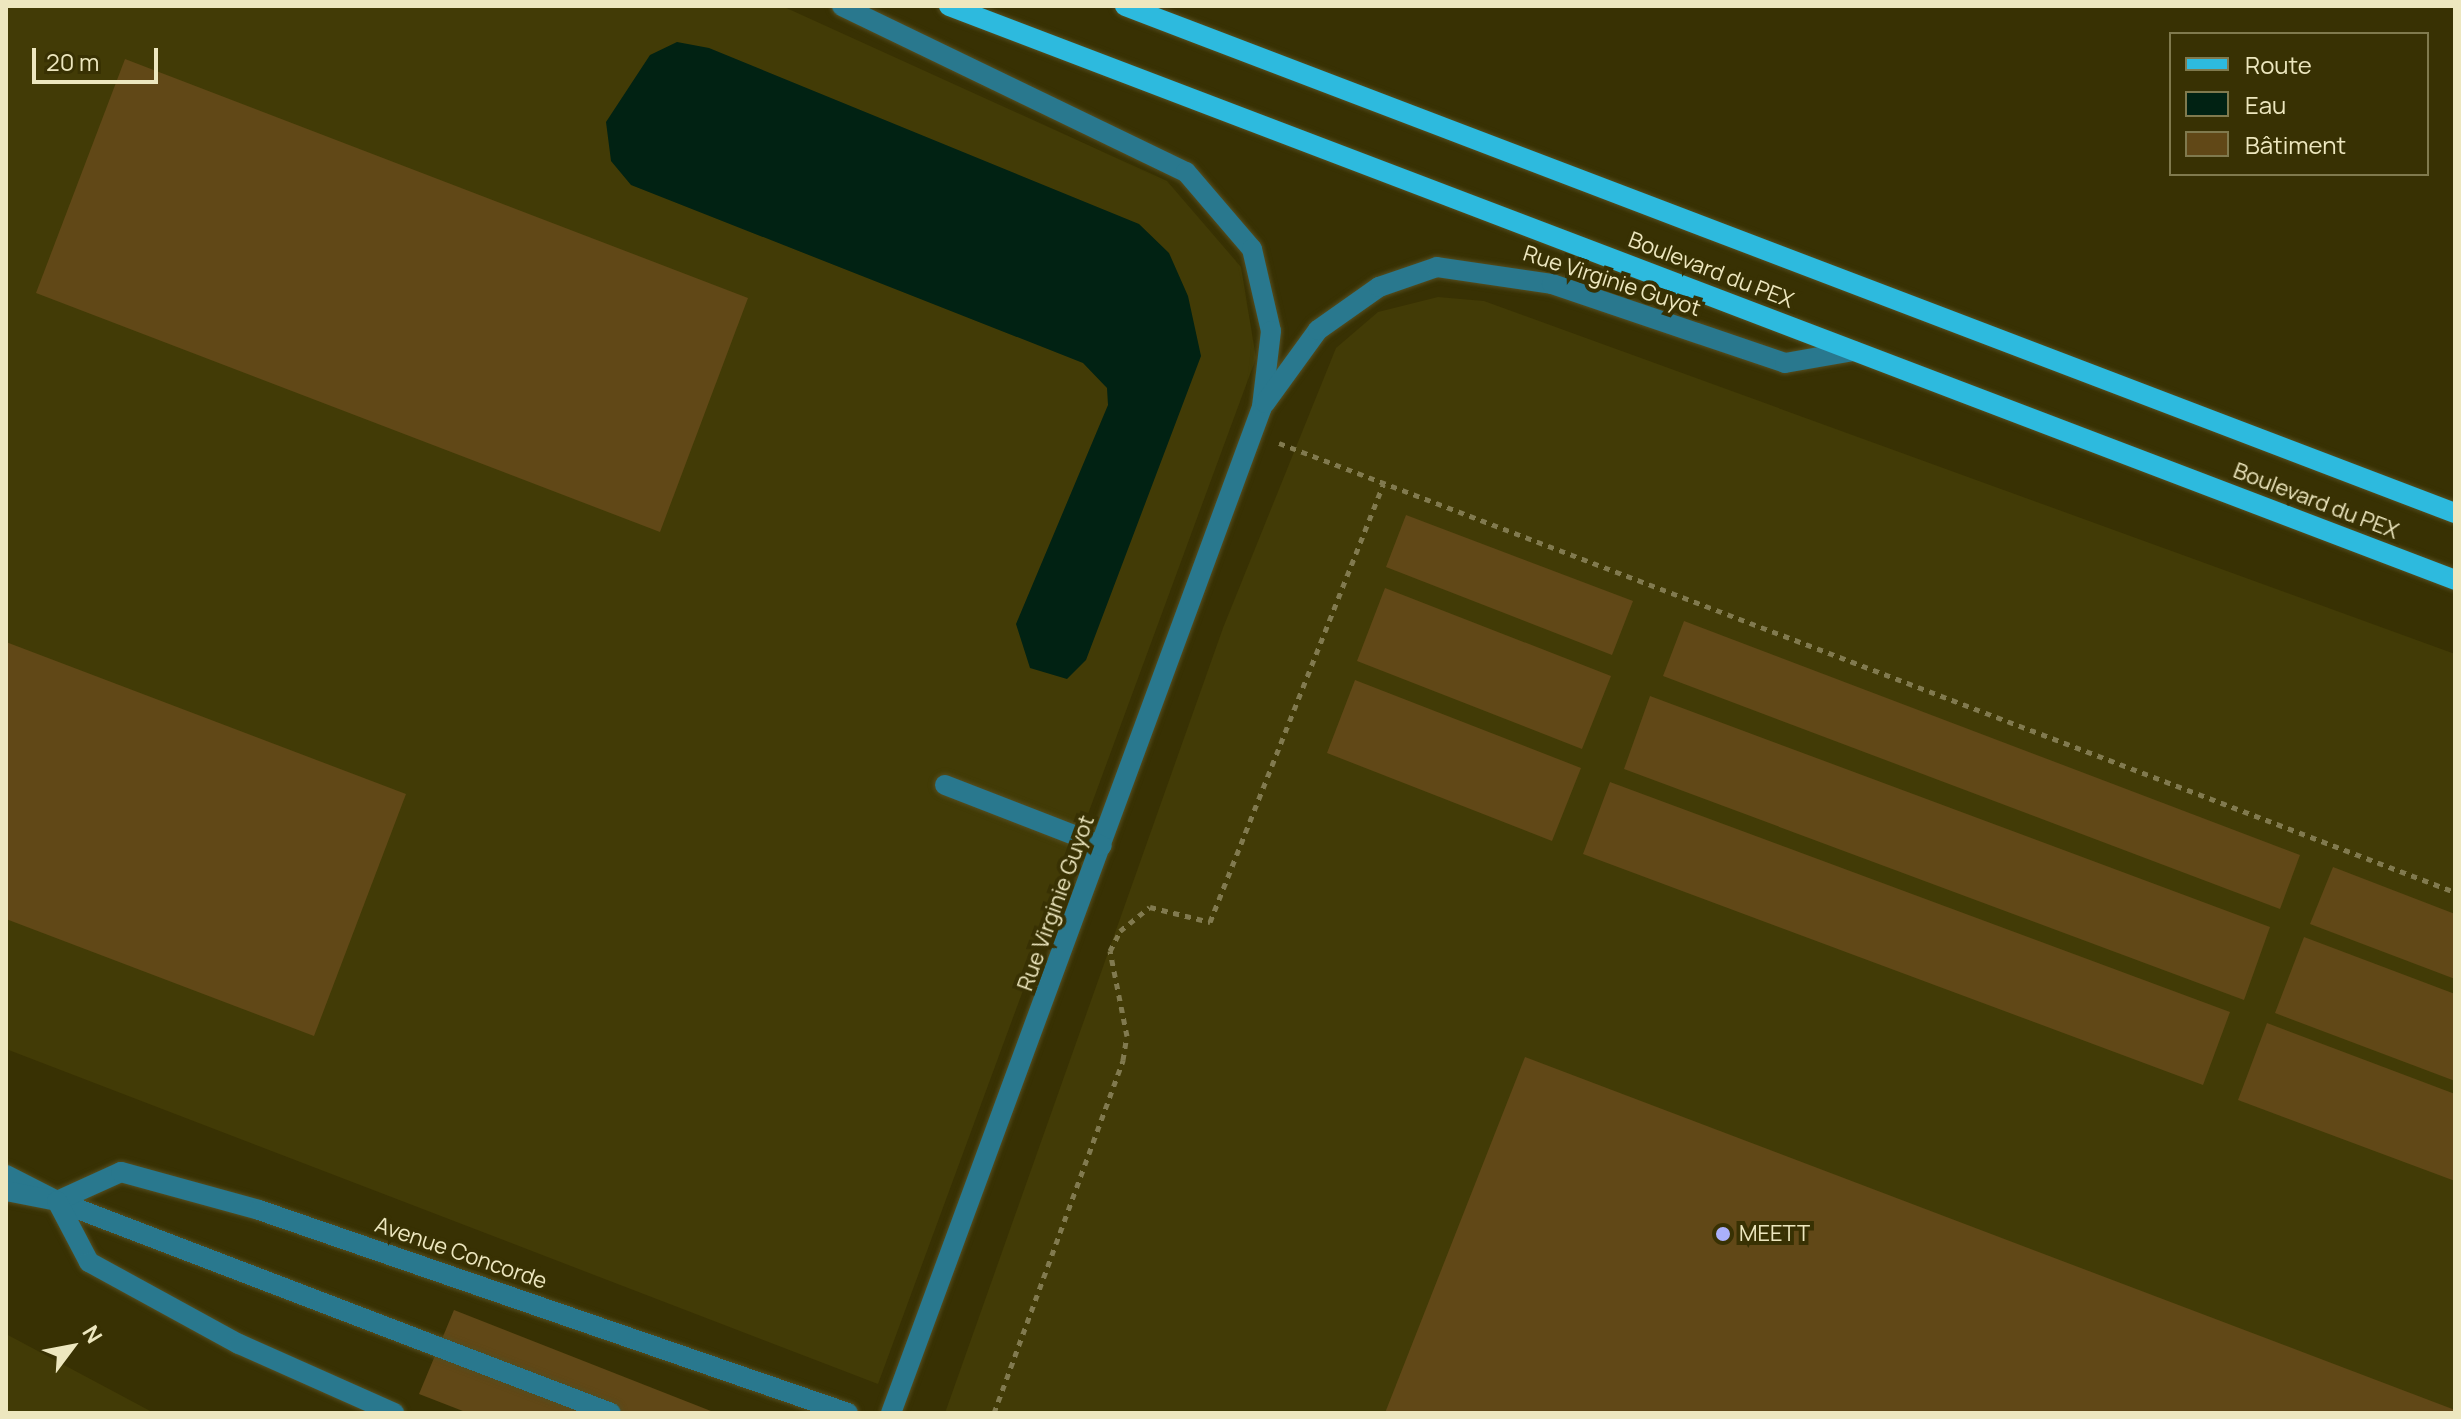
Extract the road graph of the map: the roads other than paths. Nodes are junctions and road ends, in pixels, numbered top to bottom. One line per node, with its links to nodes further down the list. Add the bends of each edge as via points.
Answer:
1 (842, 6): 5 (lane, Rue Virginie Guyot, via 1186,172 1252,249 1271,331)
2 (949, 6): 4 (main road, Boulevard du PEX)
3 (1125, 6): 6 (main road, Boulevard du PEX)
4 (1854, 351): 5 (lane, Rue Virginie Guyot, via 1785,363 1552,284 1437,267 1379,287 1318,330); 7 (main road, Boulevard du PEX)
5 (1262, 407): 9 (lane, Rue Virginie Guyot)
6 (2455, 513)
7 (2455, 580)
8 (945, 785): 9 (lane)
9 (1102, 846): 16 (lane, Rue Virginie Guyot)
10 (6, 1175): 12 (lane)
11 (6, 1191): 12 (lane)
12 (57, 1201): 13 (lane, via 89,1262 239,1344); 14 (lane); 15 (lane, Avenue Concorde, via 121,1172 259,1210)
13 (394, 1413)
14 (611, 1413)
15 (848, 1413)
16 (891, 1413)

